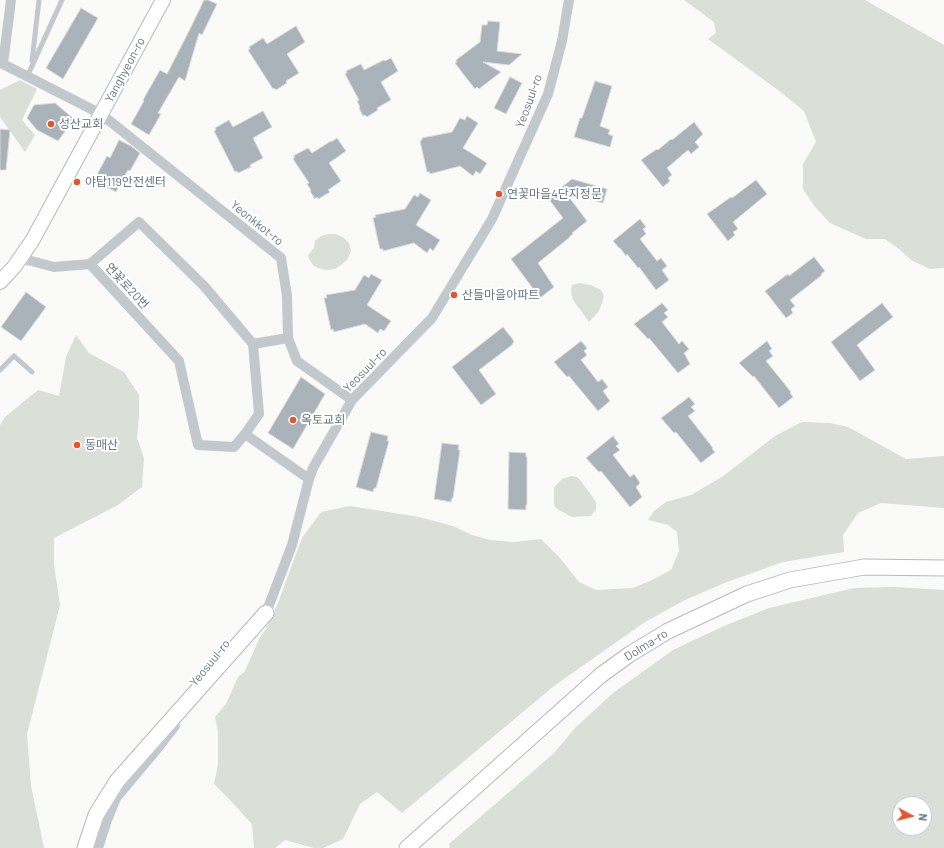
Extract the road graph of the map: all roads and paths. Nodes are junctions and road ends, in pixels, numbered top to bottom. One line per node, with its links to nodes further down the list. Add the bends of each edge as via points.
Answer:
1 (11, 0): 6 (street)
2 (39, 0): 7 (lane)
3 (62, 0): 7 (lane)
4 (163, 0): 9 (main road, Yanghyeon-ro)
5 (569, 0): 17 (street, Yeosuul-ro, via 562,41 548,94 492,219 432,318)
6 (1, 65): 8 (street, Yeonkkot-ro)
7 (32, 66): 8 (lane)
8 (27, 76): 9 (street, Yeonkkot-ro)
9 (101, 114): 10 (main road, Yanghyeon-ro, via 50,210); 13 (street, Yeonkkot-ro, via 280,258 288,296)
10 (20, 258): 11 (street, via 54,267); 12 (main road, Yanghyeon-ro)
11 (90, 264): 14 (street, 연꽃로20번, via 139,222 204,286); 18 (street, 연꽃로20번, via 179,361 198,445 234,447)
12 (0, 282)
13 (288, 338): 14 (street); 17 (street, Yeonkkot-ro, via 297,361)
14 (253, 344): 18 (street, via 259,414)
15 (0, 370): 16 (lane, via 14,356)
16 (32, 372)
17 (352, 400): 19 (street, Yeosuul-ro)
18 (245, 434): 19 (street)
19 (309, 479): 21 (street, Yeosuul-ro, via 292,545)
20 (944, 568): 22 (main road, Dolma-ro, via 864,567 790,580 747,594 668,631 601,675)
21 (266, 613): 23 (main road, via 117,781 96,815); 24 (street, Yeosuul-ro, via 218,676 116,798)
22 (407, 847)
23 (85, 848)
24 (98, 848)

